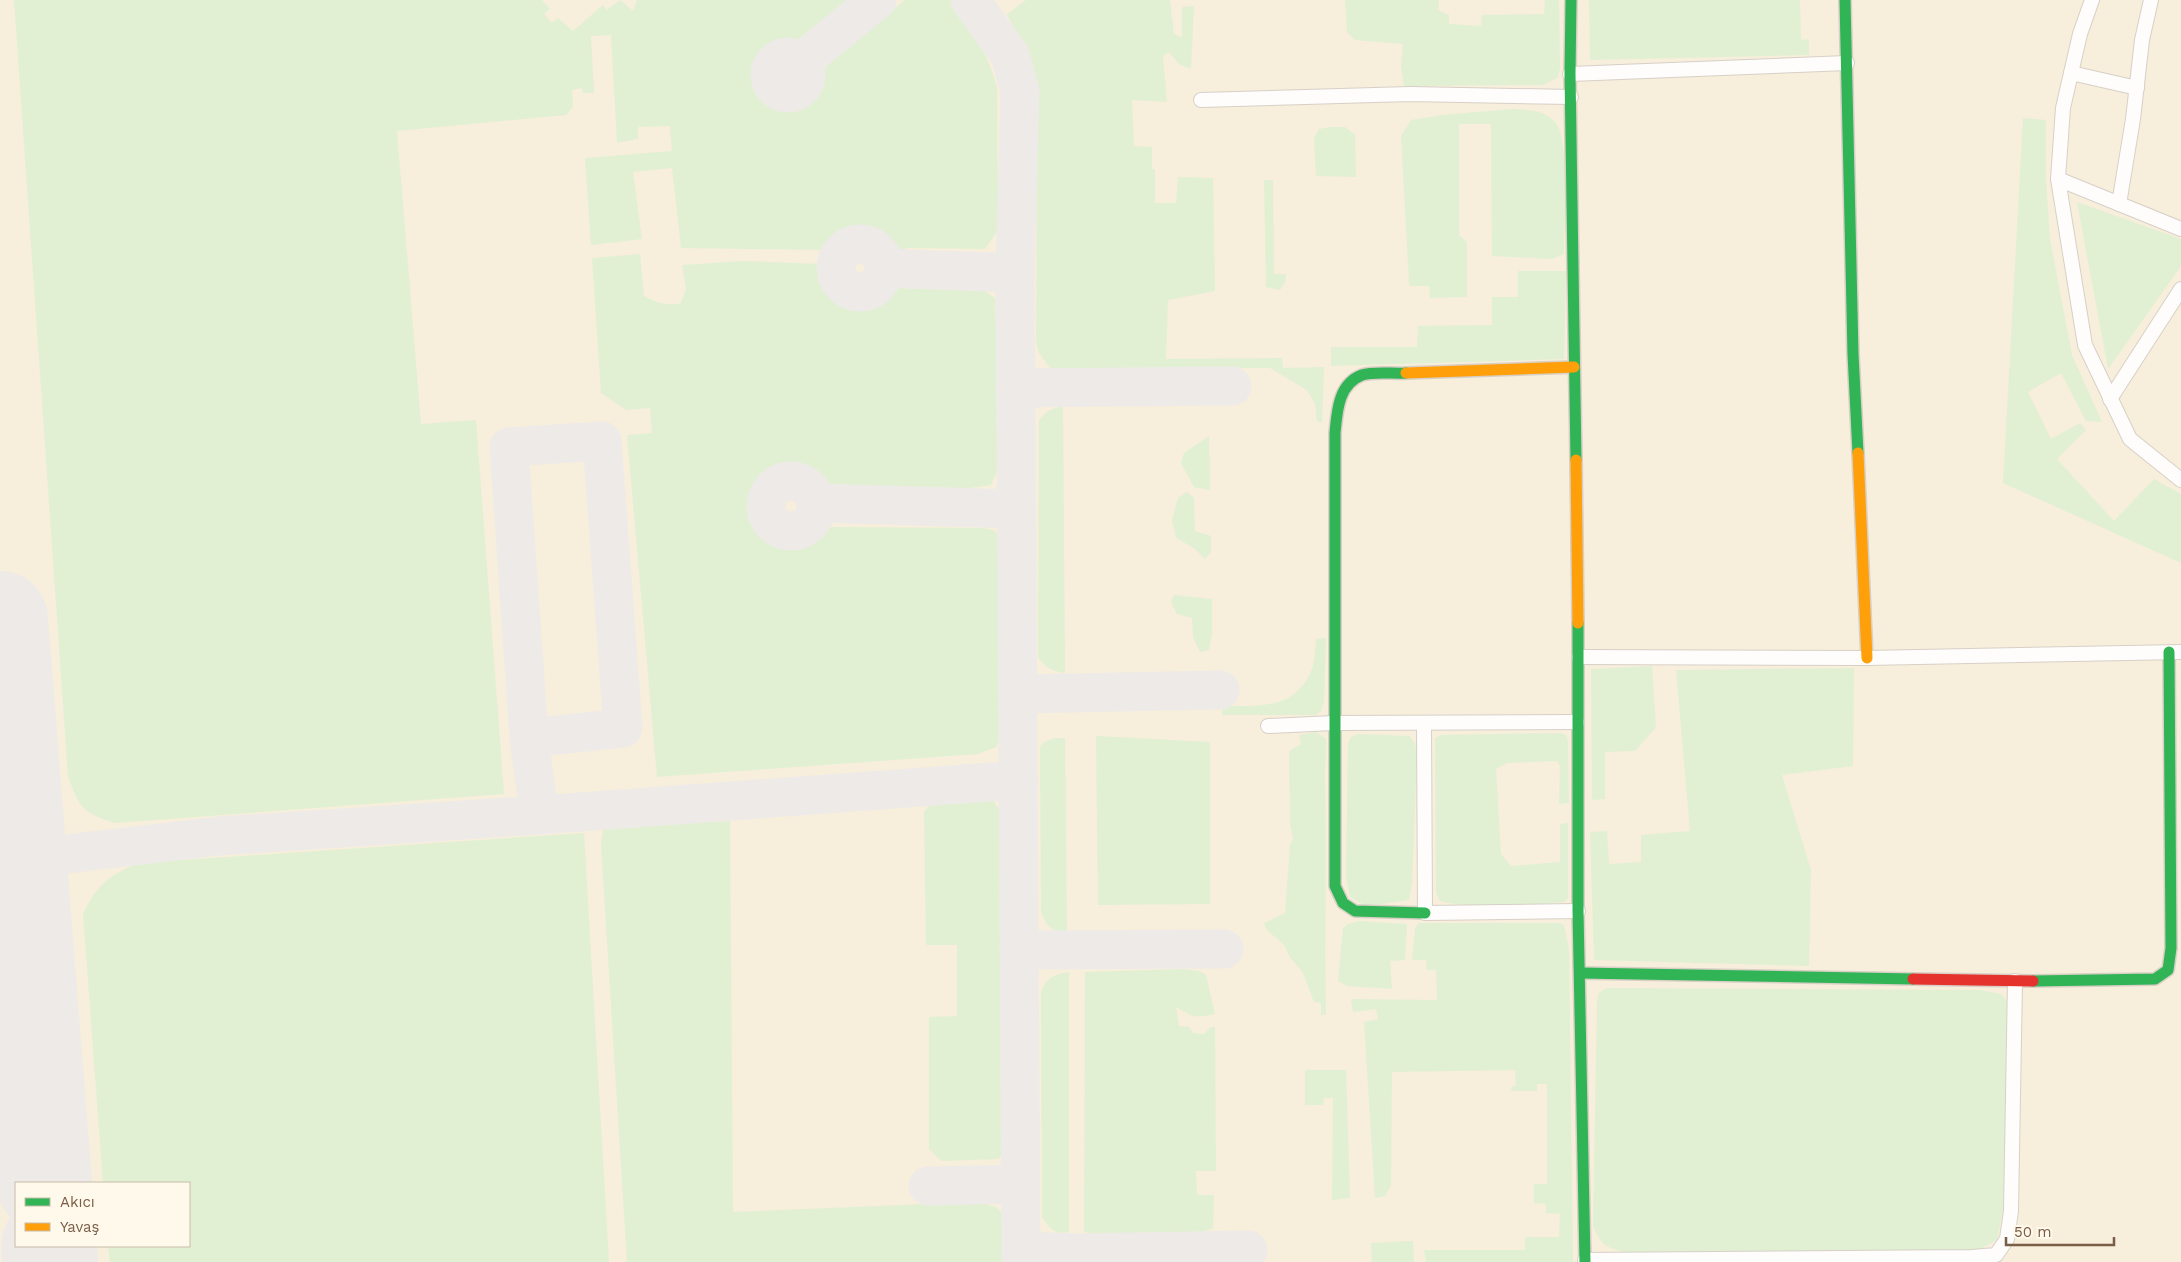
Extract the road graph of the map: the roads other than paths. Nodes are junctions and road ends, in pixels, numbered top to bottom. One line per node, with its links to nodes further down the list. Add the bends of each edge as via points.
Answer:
1 (1572, 0): 7 (street)
2 (1845, 0): 5 (street)
3 (2092, 0): 6 (street)
4 (2151, 0): 8 (street, via 2142,40)
5 (1847, 64): 7 (street); 20 (street, via 1853,363)
6 (2071, 73): 8 (street); 11 (street, via 2063,108)
7 (1570, 74): 9 (street)
8 (2137, 88): 12 (street)
9 (1571, 97): 10 (street, via 1410,94); 15 (street)
10 (1201, 100)
11 (2058, 179): 12 (street); 16 (street, via 2085,345)
12 (2119, 204): 13 (street)
13 (2181, 229)
14 (2181, 288): 16 (street)
15 (1574, 367): 19 (street); 22 (street, via 1363,374 1348,383 1338,402 1335,433)
16 (2110, 400): 17 (street, via 2130,439)
17 (2181, 480)
18 (2175, 652): 20 (street); 28 (street, via 2171,948 2168,970 2155,979)
19 (1579, 657): 20 (street); 21 (street)
20 (1867, 658)
21 (1577, 722): 23 (street); 25 (street)
22 (1334, 724): 23 (street); 24 (street); 26 (street, via 1335,886 1343,903 1355,911)
23 (1424, 724): 26 (street)
24 (1268, 726)
25 (1578, 911): 26 (street); 27 (street)
26 (1425, 913)
27 (1580, 973): 28 (street); 30 (street)
28 (2016, 981): 29 (street, via 2011,1211 2007,1239)
29 (1996, 1258): 30 (street)
30 (1585, 1261)

